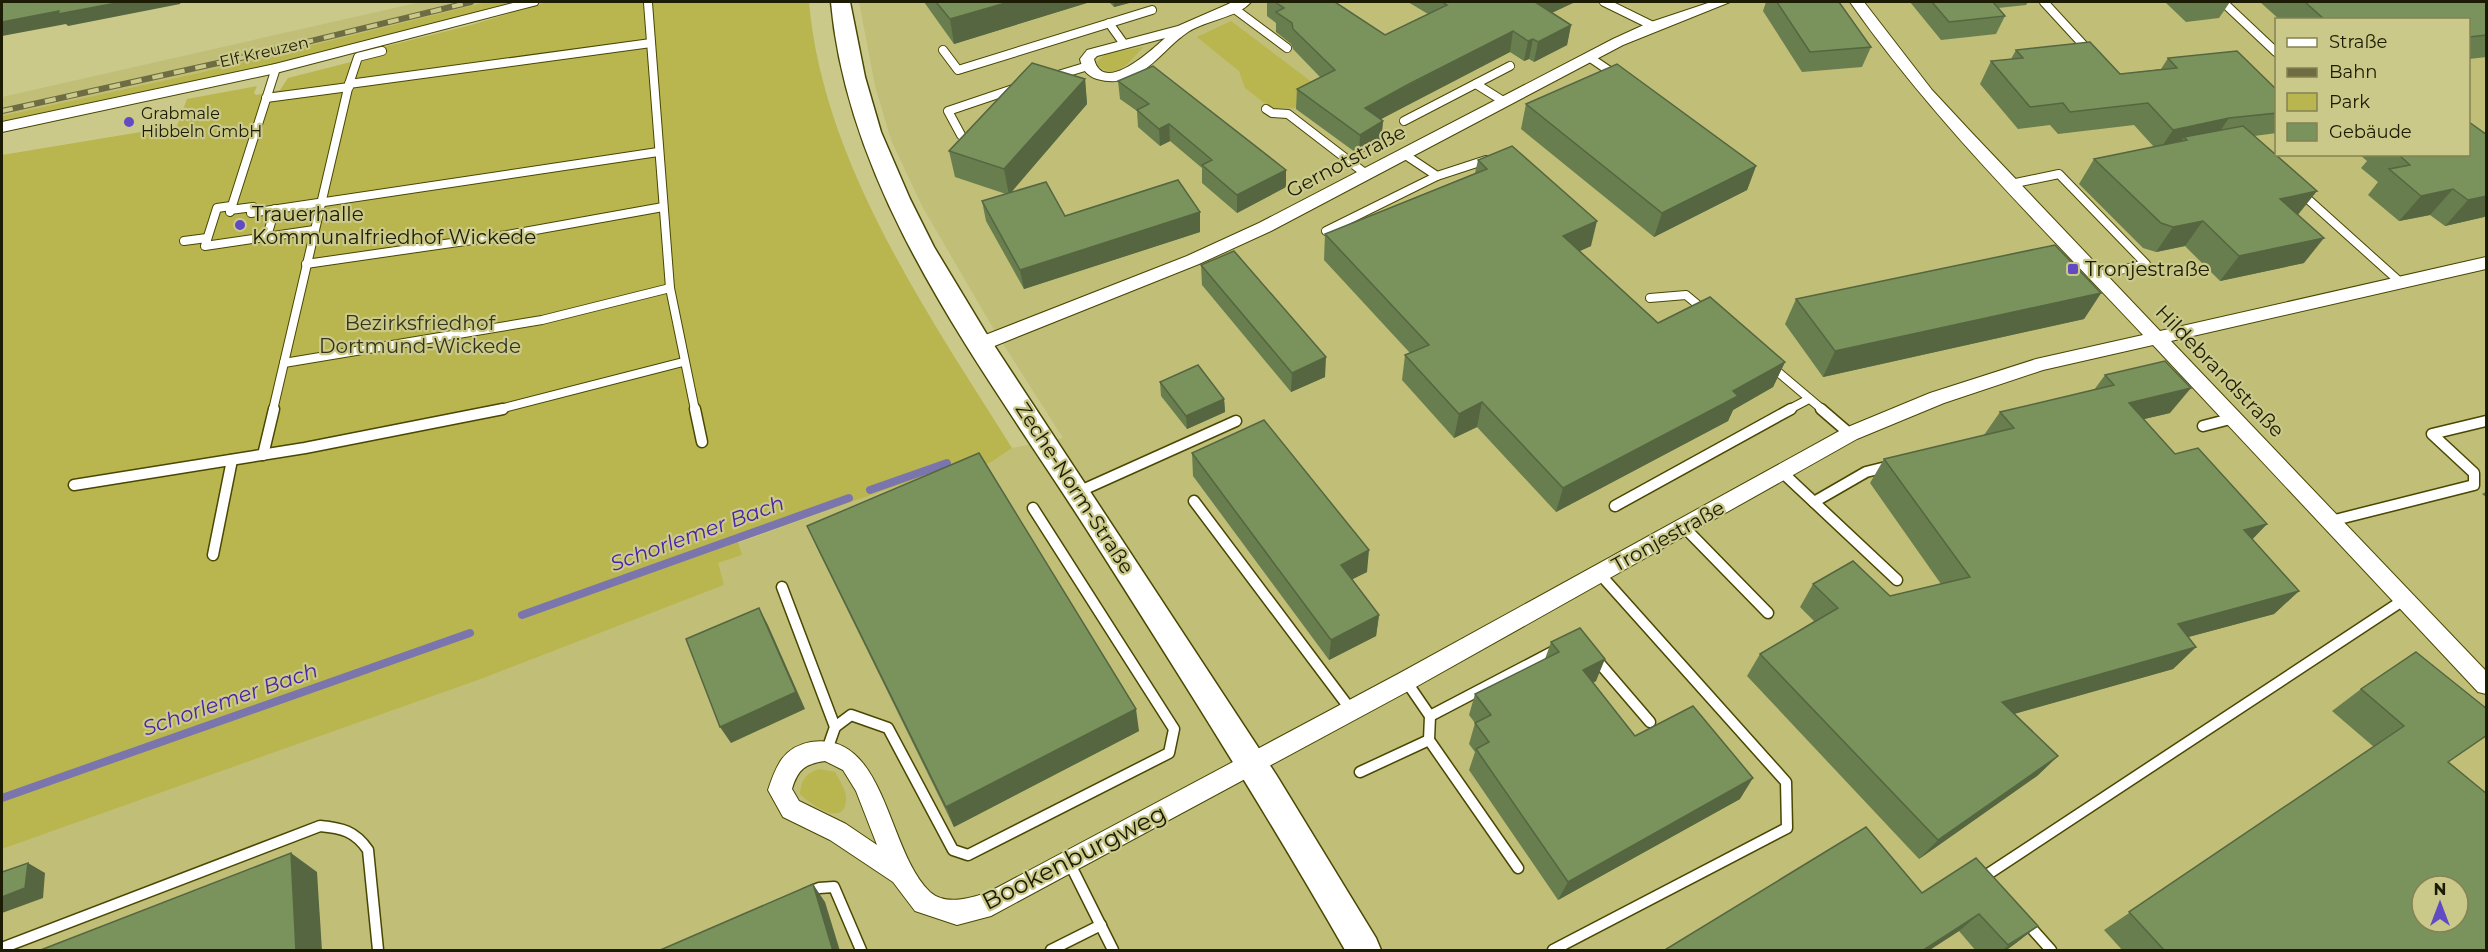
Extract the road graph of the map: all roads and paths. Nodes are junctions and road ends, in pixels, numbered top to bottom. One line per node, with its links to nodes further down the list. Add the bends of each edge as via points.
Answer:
1 (532, 2): 17 (street, Elf Kreuzen)
2 (840, 2): 62 (main road, Zeche-Norm-Straße, via 852,66 876,148 907,215)
3 (1723, 2): 12 (street, Gernotstraße)
4 (1857, 2): 43 (street, Hildebrandstraße, via 1927,93)
5 (2044, 2): 21 (lane)
6 (2223, 2): 19 (lane)
7 (648, 3): 14 (lane)
8 (1610, 3): 12 (lane)
9 (1238, 4): 13 (street); 16 (lane)
10 (1152, 10): 11 (lane)
11 (1109, 23): 15 (lane); 18 (lane, via 958,70)
12 (1653, 26): 20 (street, Gernotstraße)
13 (1183, 29): 15 (street); 22 (street, via 1128,74 1102,76)
14 (651, 43): 30 (lane); 38 (lane)
15 (1124, 44): 22 (street, via 1092,53 1087,59)
16 (1287, 48)
17 (374, 50): 24 (street, Elf Kreuzen); 30 (lane, via 358,57)
18 (943, 50)
19 (2275, 50)
20 (1588, 57): 25 (lane); 33 (street, Gernotstraße)
21 (2097, 60)
22 (1088, 66): 27 (lane)
23 (1510, 66): 29 (lane)
24 (276, 68): 32 (lane); 36 (street, Elf Kreuzen)
25 (1613, 73): 26 (lane); 28 (lane)
26 (1603, 78)
27 (1043, 80)
28 (1623, 80)
29 (1476, 84): 33 (lane); 35 (lane)
30 (349, 86): 32 (lane); 45 (lane)
31 (1021, 87): 37 (lane, via 948,111)
32 (267, 98): 48 (lane)
33 (1503, 101): 39 (street, Gernotstraße)
34 (1266, 109): 41 (lane, via 1288,114)
35 (1404, 121)
36 (2, 127)
37 (961, 135)
38 (658, 152): 45 (lane); 46 (lane)
39 (1404, 154): 41 (street, Gernotstraße); 42 (lane)
40 (1498, 156): 42 (lane)
41 (1366, 174): 62 (street, Gernotstraße, via 1193,260)
42 (1437, 176): 50 (lane)
43 (2011, 184): 56 (street, Hildebrandstraße); 56 (lane, via 2059,174 2146,264)
44 (2296, 190): 57 (lane)
45 (320, 202): 47 (lane); 49 (lane)
46 (663, 207): 55 (lane, via 507,235); 58 (lane)
47 (275, 209): 48 (lane, via 251,213 253,207); 51 (lane)
48 (230, 210): 52 (lane, via 217,208)
49 (314, 230): 51 (lane); 55 (lane)
50 (1326, 231)
51 (267, 236): 52 (lane, via 205,246)
52 (207, 238): 53 (lane)
53 (183, 241)
54 (2487, 263): 57 (street, Tronjestraße)
55 (306, 264): 65 (lane)
56 (2098, 275): 61 (street, Hildebrandstraße)
57 (2400, 282): 61 (street, Tronjestraße)
58 (670, 288): 63 (lane); 65 (lane, via 542,320)
59 (1650, 298): 60 (lane, via 1686,295)
60 (1712, 317)
61 (2156, 336): 67 (street, Hildebrandstraße); 71 (street, Tronjestraße, via 2021,371 1937,398)
62 (981, 344): 78 (main road, Zeche-Norm-Straße)
63 (683, 362): 72 (lane); 73 (lane, via 532,403)
64 (1765, 362): 66 (lane)
65 (284, 363): 73 (lane)
66 (1809, 399): 71 (lane); 81 (lane)
67 (2234, 418): 70 (lane); 83 (street, Hildebrandstraße)
68 (2487, 421): 83 (lane, via 2432,434 2474,473 2474,485)
69 (1236, 422): 78 (lane)
70 (2203, 426)
71 (1850, 434): 76 (street, Tronjestraße)
72 (702, 442)
73 (263, 455): 74 (lane)
74 (232, 460): 77 (lane); 85 (lane)
75 (1900, 463): 80 (lane, via 1866,472)
76 (1783, 473): 80 (lane); 84 (street, Tronjestraße)
77 (74, 485)
78 (1078, 492): 101 (main road, Zeche-Norm-Straße)
79 (1194, 501): 95 (lane)
80 (1814, 502): 87 (lane)
81 (1615, 507)
82 (1033, 508): 98 (lane, via 1174,729 1169,753 968,855 953,850 888,728 851,715)
83 (2331, 521): 89 (street, Hildebrandstraße)
84 (1684, 527): 86 (street, Tronjestraße); 90 (lane)
85 (213, 555)
86 (1599, 573): 93 (street, Tronjestraße); 116 (lane, via 1786,782 1786,828)
87 (1897, 580)
88 (782, 587): 98 (lane)
89 (2405, 599): 94 (street, Hildebrandstraße); 106 (lane, via 1985,876)
90 (1768, 613)
91 (1568, 644): 96 (lane)
92 (1586, 646): 97 (lane)
93 (1406, 681): 95 (street, Tronjestraße); 96 (lane)
94 (2487, 685)
95 (1351, 710): 101 (street, Tronjestraße)
96 (1430, 716): 99 (lane)
97 (1650, 722)
98 (835, 727): 100 (lane)
99 (1429, 740): 102 (lane); 104 (lane)
100 (827, 750): 105 (street, Bookenburgweg, via 850,763 865,786); 105 (street, Bookenburgweg, via 807,753 787,767 780,790 790,809 838,832)
101 (1253, 763): 103 (street, Bookenburgweg); 115 (main road, Zeche-Norm-Straße)
102 (1360, 772)
103 (1069, 862): 105 (street, Bookenburgweg, via 991,904 957,913 924,903); 109 (lane)
104 (1518, 868)
105 (901, 874)
106 (1992, 884)
107 (797, 898): 112 (lane, via 819,888 834,887)
108 (2014, 909): 117 (lane)
109 (1101, 925): 113 (lane); 114 (lane)
110 (2, 948): 111 (lane, via 320,826 348,828 368,850)
111 (378, 951)
112 (861, 951)
113 (1052, 951)
114 (1113, 951)
115 (1364, 951)
116 (1553, 951)
117 (2051, 951)

